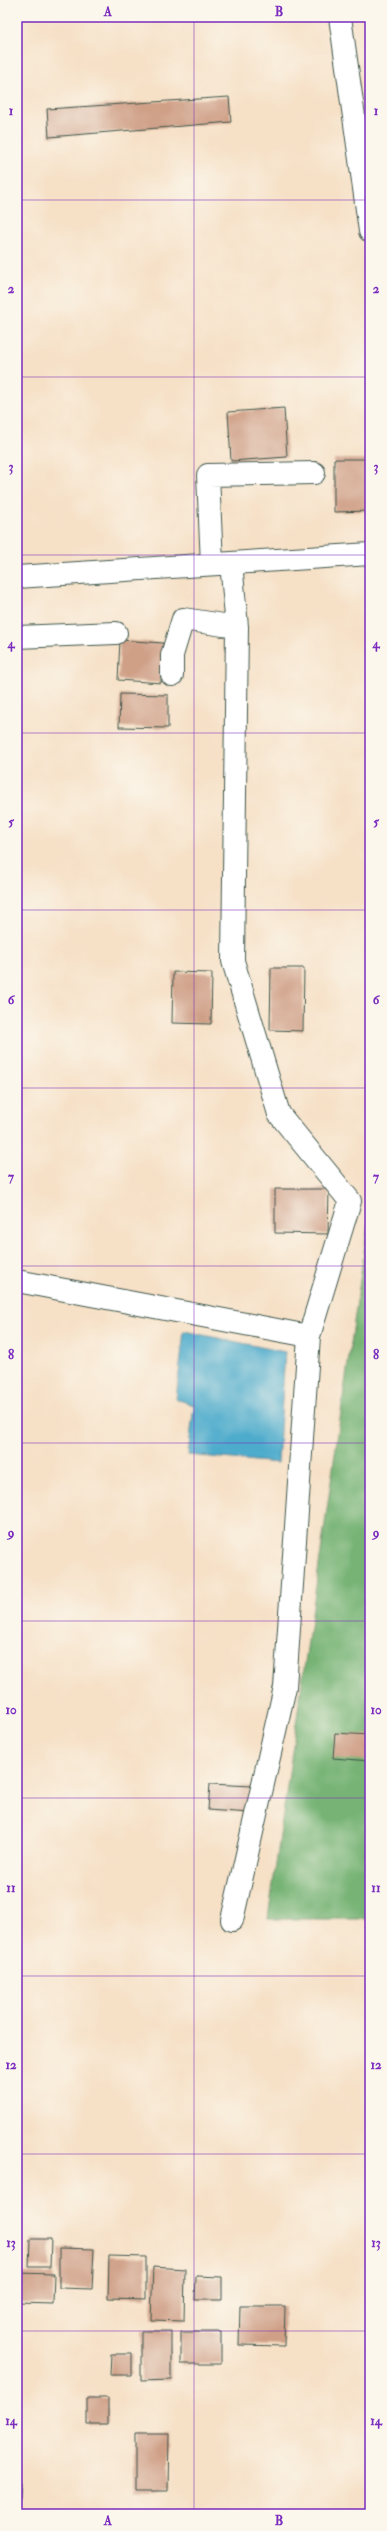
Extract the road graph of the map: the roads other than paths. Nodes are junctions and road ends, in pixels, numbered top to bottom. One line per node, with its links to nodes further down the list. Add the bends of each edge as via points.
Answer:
1 (340, 17): 2 (street)
2 (370, 231)
3 (314, 473): 5 (street, via 208,475)
4 (370, 554): 5 (street)
5 (221, 564): 6 (street); 7 (street)
6 (17, 577)
7 (237, 627): 10 (street, via 183,618 172,655); 12 (street, via 233,961 279,1114 350,1201)
8 (116, 633): 9 (street)
9 (17, 636)
10 (172, 675)
11 (17, 1281): 12 (street)
12 (309, 1336): 13 (street, via 285,1687)
13 (232, 1920)

